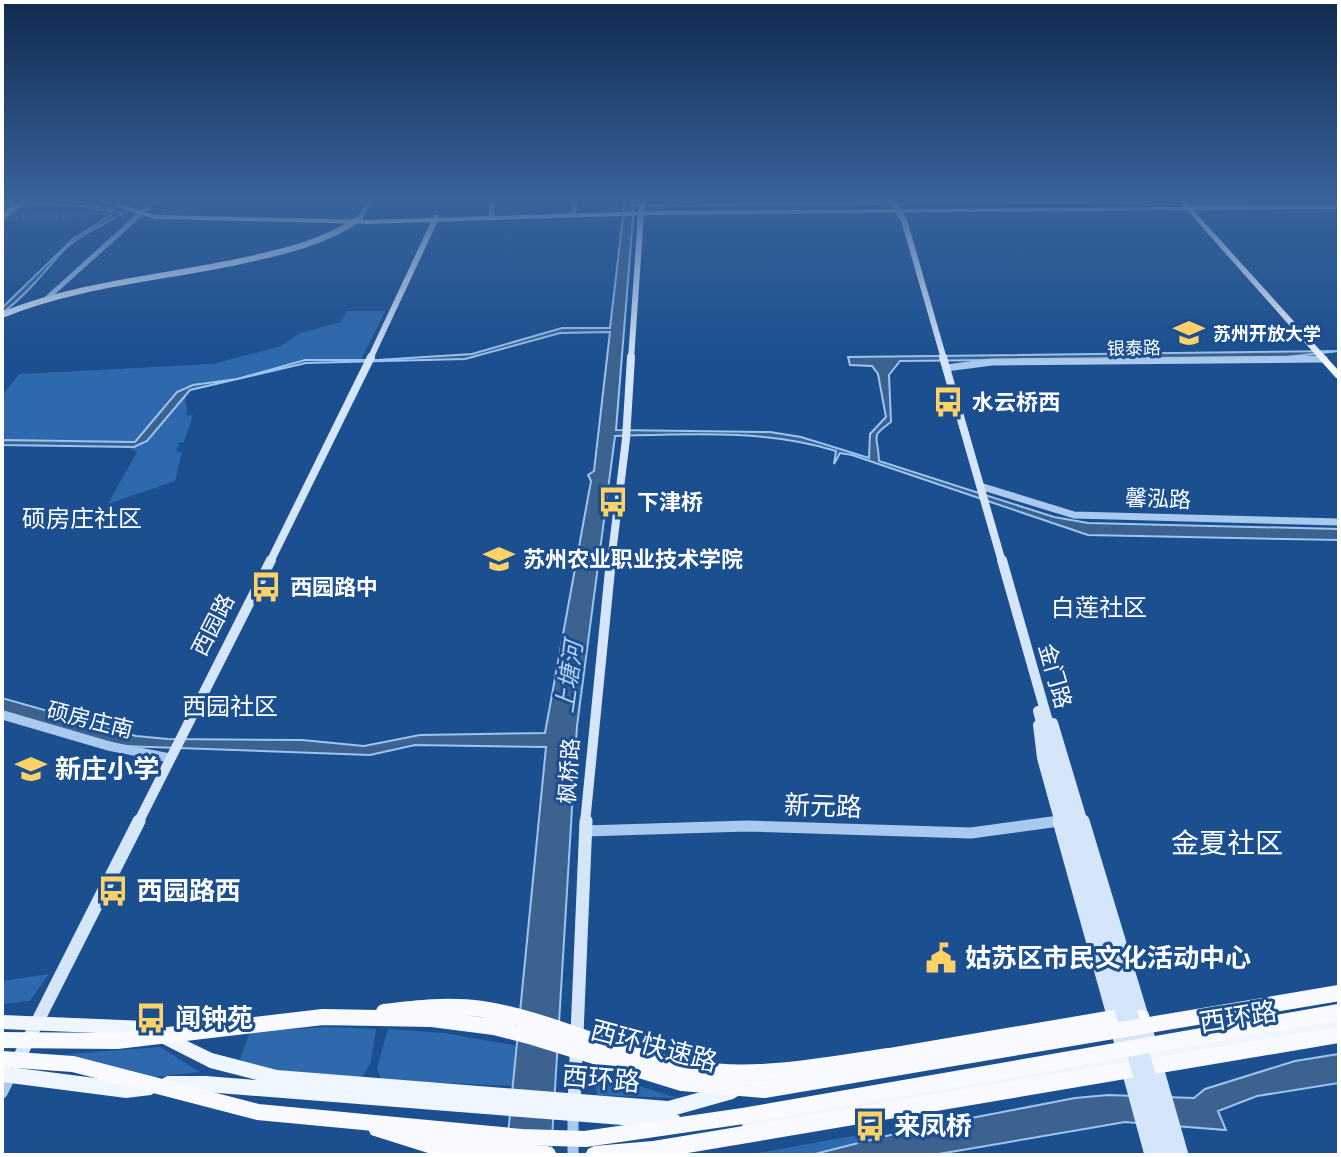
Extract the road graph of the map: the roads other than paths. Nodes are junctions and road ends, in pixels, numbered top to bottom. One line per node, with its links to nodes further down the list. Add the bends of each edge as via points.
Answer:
1 (93, 254): 7 (street)
2 (270, 254): 7 (main road)
3 (419, 254): 17 (main road, 西园路)
4 (637, 254): 20 (main road, 枫桥路, via 626,439 600,646)
5 (911, 254): 10 (main road, 金门路)
6 (1233, 254): 9 (main road)
7 (45, 300): 8 (main road)
8 (4, 314)
9 (1323, 354): 10 (street, 银泰路); 11 (main road); 12 (main road)
10 (942, 360): 13 (main road, 金门路)
11 (1339, 367)
12 (1339, 376)
13 (981, 495): 14 (street, 馨泓路, via 1074,515); 15 (main road, 金门路)
14 (1339, 522)
15 (1039, 702): 18 (main road, 金门路); 19 (main road, via 1040,749); 25 (main road, via 1064,749)
16 (2, 715): 17 (street, 硕房庄南, via 108,746)
17 (176, 747): 28 (main road, 西园路)
18 (1053, 753): 39 (main road, 金门路, bridge); 44 (main road, 金门路, bridge)
19 (1059, 821): 20 (street, 新元路, via 971,833 747,826); 26 (main road)
20 (585, 831): 37 (main road, 枫桥路)
21 (1339, 987): 25 (main road, 西环路)
22 (1339, 993): 24 (highway, 西环快速路, bridge, via 735,1092 652,1078 483,1024)
23 (1339, 1012): 38 (highway, bridge, via 618,1135 559,1139)
24 (358, 1016): 26 (highway, bridge, via 479,1009 538,1022 651,1060 720,1072 889,1056); 31 (highway, 西环快速路, bridge, via 280,1020 115,1042)
25 (1142, 1018): 26 (highway); 32 (main road)
26 (1114, 1020): 33 (main road); 37 (main road, 西环路, via 764,1081 668,1109)
27 (2, 1022): 28 (main road, 西环路)
28 (36, 1024): 34 (main road, 西园路); 36 (main road, 西环路, via 146,1028 210,1060 263,1076)
29 (1339, 1025): 32 (main road, 西环路)
30 (1339, 1035): 32 (highway)
31 (2, 1040)
32 (1155, 1060): 33 (highway); 39 (main road)
33 (1127, 1066): 37 (main road, 西环路, via 770,1121 674,1121); 42 (highway, via 921,1106); 43 (main road)
34 (5, 1070): 35 (street, 西园路); 36 (main road, 西环路, via 126,1090 198,1083); 38 (highway, bridge, via 73,1064 225,1107)
35 (2, 1093)
36 (501, 1101): 37 (main road, 西环路)
37 (565, 1106): 41 (street, 枫桥路)
38 (349, 1121): 40 (highway, bridge, via 428,1144)
39 (1177, 1150)
40 (548, 1155)
41 (573, 1155)
42 (594, 1155)
43 (1151, 1155)
44 (1162, 1155)

